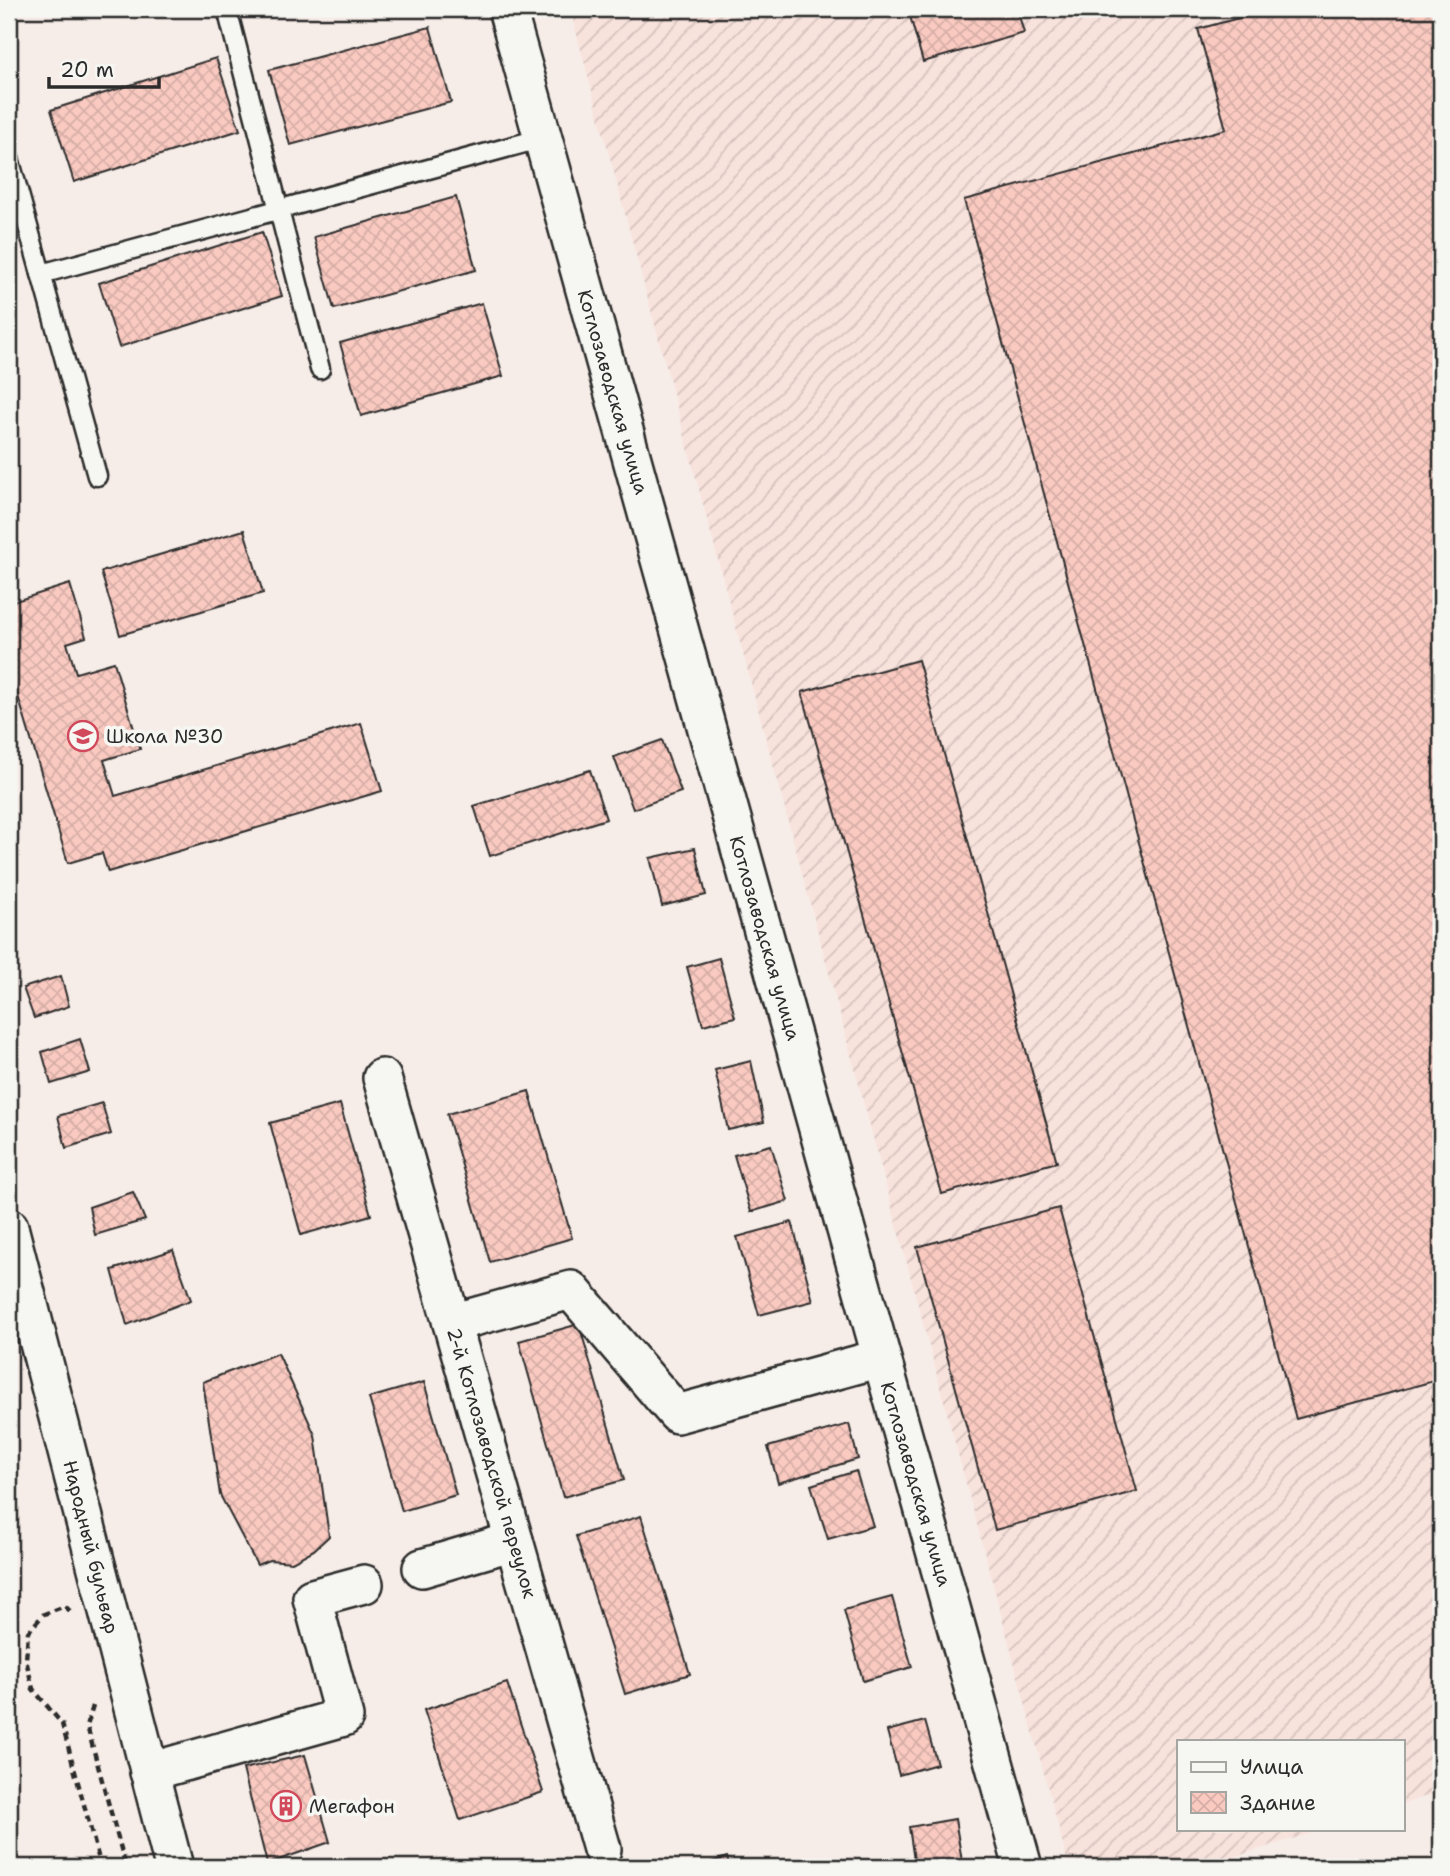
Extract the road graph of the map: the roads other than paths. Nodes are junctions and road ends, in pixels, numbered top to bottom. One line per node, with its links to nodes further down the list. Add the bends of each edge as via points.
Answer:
1 (227, 9): 5 (lane)
2 (507, 9): 3 (street, Котлозаводская улица)
3 (543, 138): 5 (lane); 12 (street, Котлозаводская улица)
4 (9, 158): 6 (lane)
5 (279, 210): 6 (lane); 7 (lane)
6 (41, 274): 8 (lane)
7 (320, 369)
8 (97, 476)
9 (382, 1078): 11 (street, 2-й Котлозаводской переулок)
10 (9, 1227): 16 (street, Народный бульвар)
11 (452, 1323): 12 (street, via 571,1290 677,1414); 13 (street, 2-й Котлозаводской переулок)
12 (881, 1358): 19 (street, Котлозаводская улица)
13 (514, 1541): 14 (street); 17 (street, 2-й Котлозаводской переулок)
14 (422, 1568)
15 (363, 1584): 16 (street, via 312,1598 344,1717)
16 (149, 1772): 18 (street, Народный бульвар)
17 (602, 1849)
18 (174, 1867)
19 (1023, 1867)

